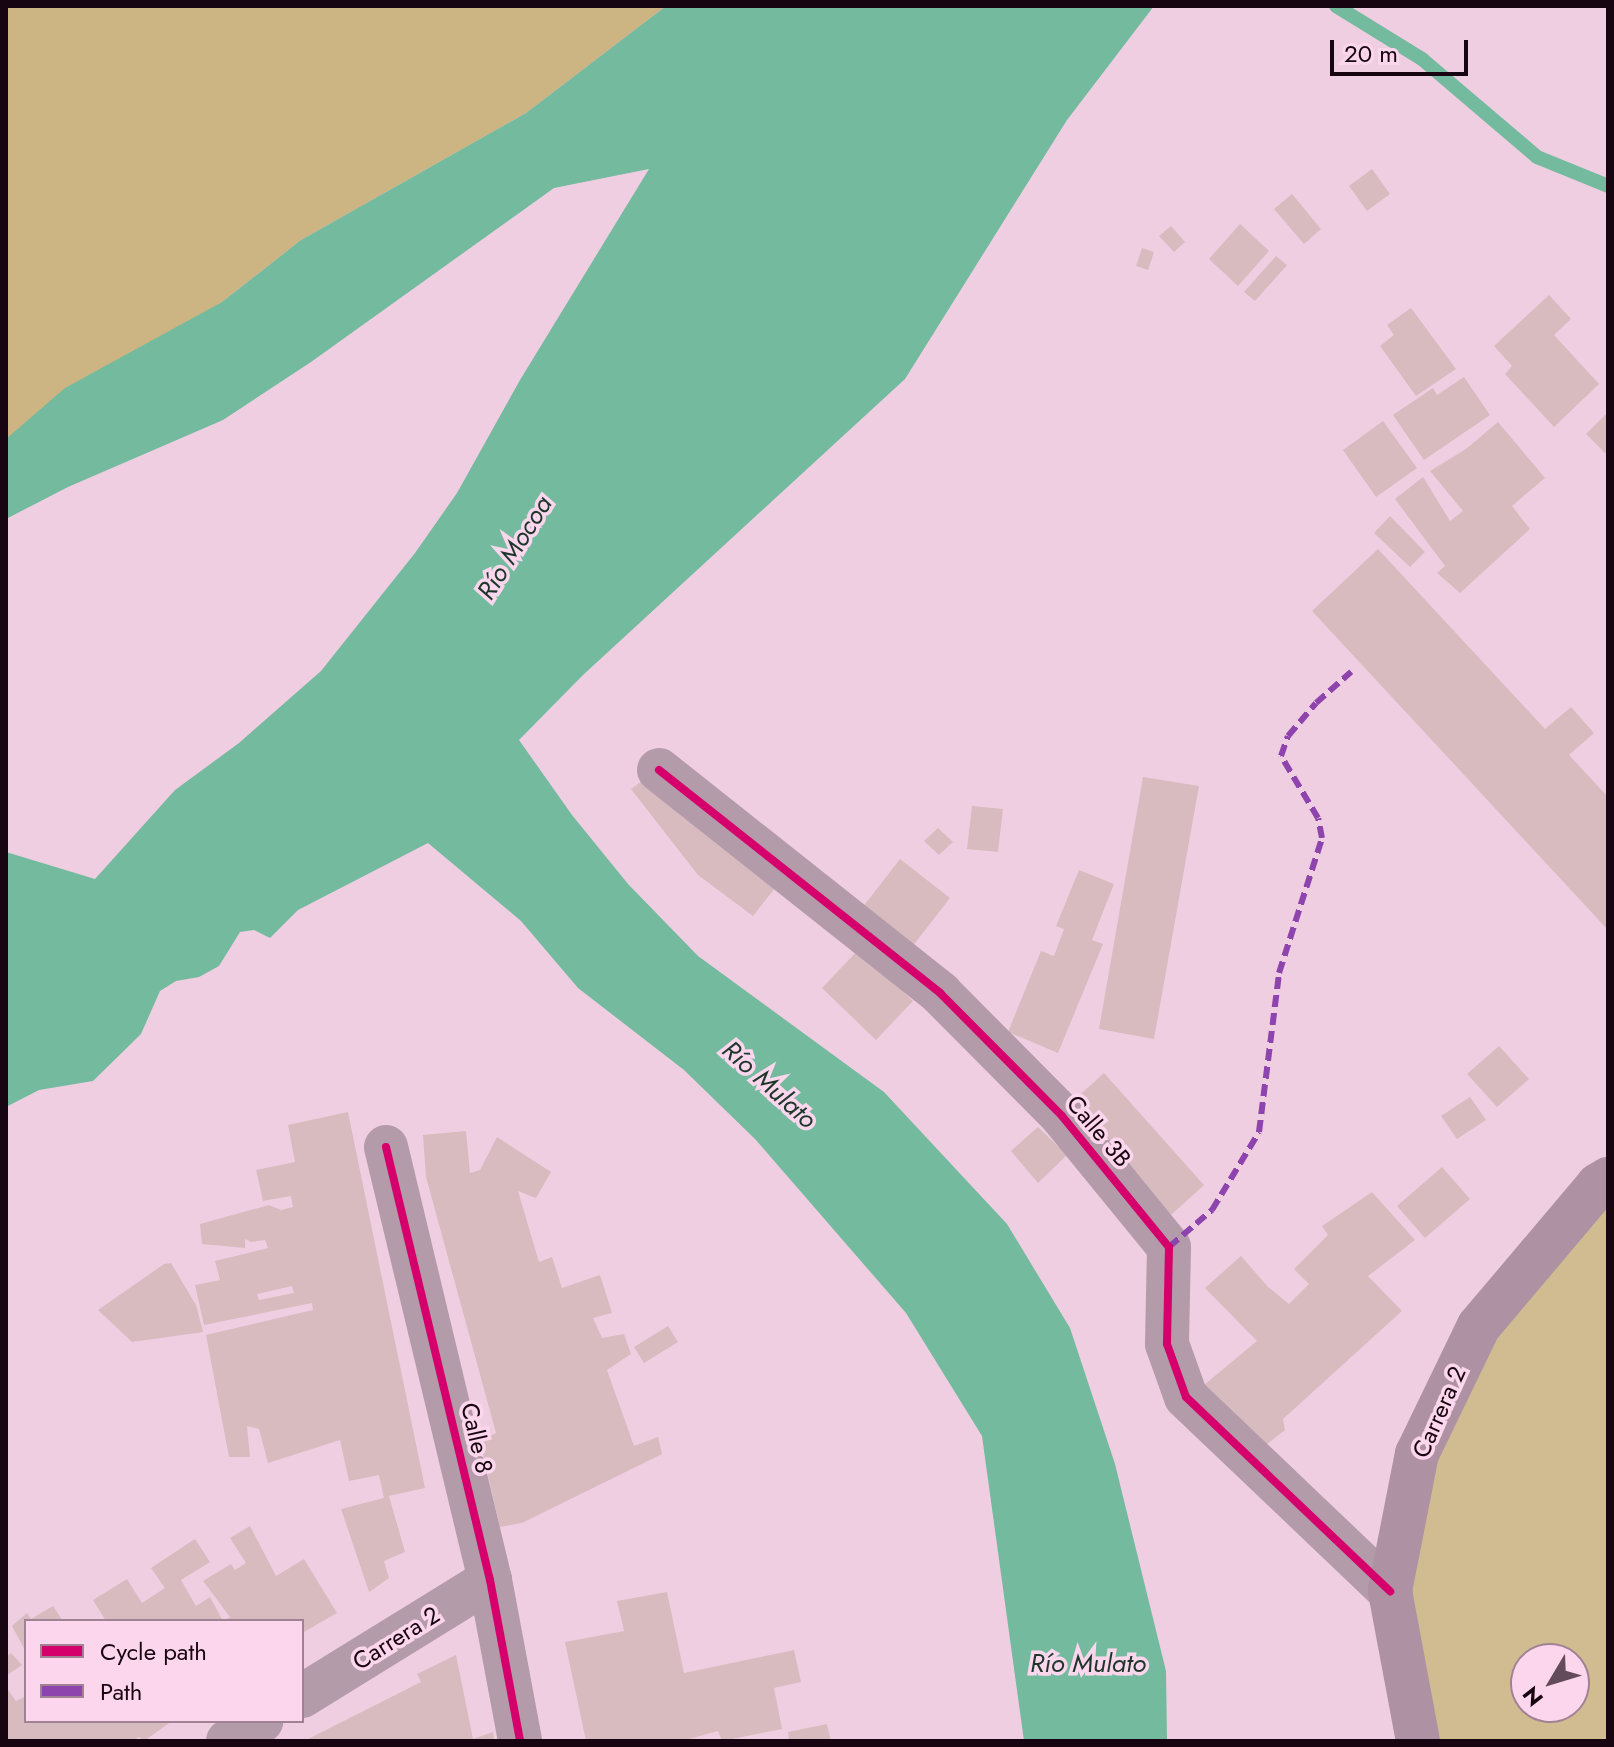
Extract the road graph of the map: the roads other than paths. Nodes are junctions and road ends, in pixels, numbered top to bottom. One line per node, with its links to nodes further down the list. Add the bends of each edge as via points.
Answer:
1 (659, 770): 5 (street, Calle 3B, via 940,993 1062,1116 1169,1247 1167,1344 1186,1397)
2 (386, 1147): 4 (street, Calle 8)
3 (1608, 1179): 5 (main road, Carrera 2, via 1479,1326 1417,1454)
4 (490, 1580): 6 (street, Carrera 2); 9 (street, Calle 8)
5 (1390, 1591): 10 (main road, Carrera 2)
6 (304, 1695)
7 (258, 1723): 8 (street)
8 (228, 1741)
9 (520, 1741)
10 (1418, 1741)

